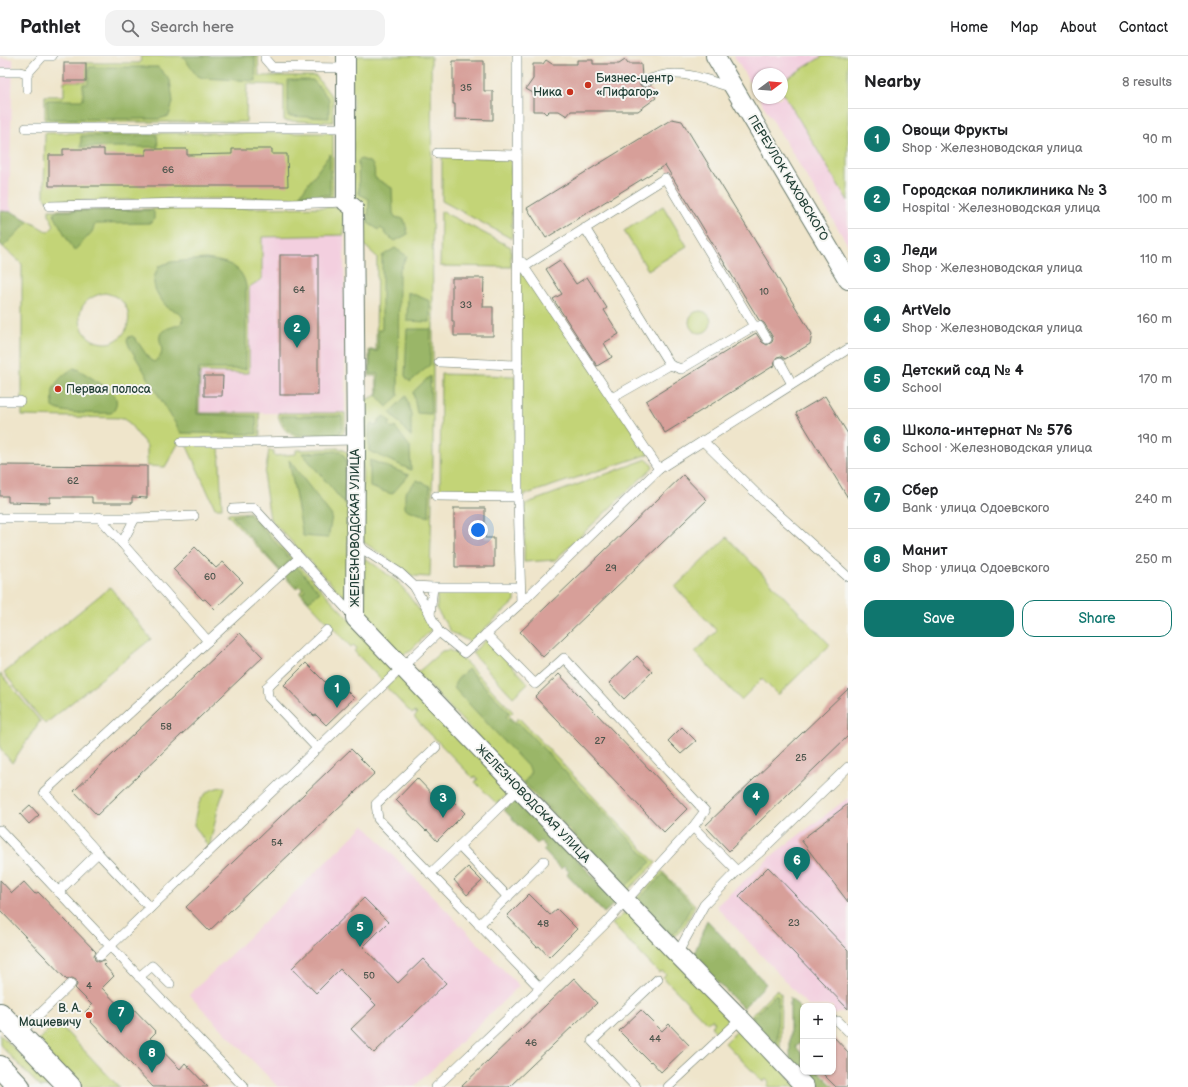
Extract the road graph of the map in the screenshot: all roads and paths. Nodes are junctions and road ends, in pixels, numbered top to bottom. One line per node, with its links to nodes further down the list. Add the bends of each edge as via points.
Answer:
1 (52, 56): 7 (lane, via 43,56)
2 (265, 56): 5 (lane, via 272,67)
3 (517, 56): 14 (lane)
4 (715, 56): 9 (street, ПЕРЕУЛОК КАХОВСКОГО)
5 (346, 62): 12 (street, ЖЕЛЕЗНОВОДСКАЯ УЛИЦА)
6 (0, 72): 7 (lane)
7 (27, 74): 10 (lane)
8 (645, 82): 9 (lane, via 657,76 675,74 688,75)
9 (734, 88): 20 (street, ПЕРЕУЛОК КАХОВСКОГО)
10 (27, 89)
11 (26, 128): 12 (lane)
12 (346, 128): 15 (street, ЖЕЛЕЗНОВОДСКАЯ УЛИЦА)
13 (437, 153): 14 (lane)
14 (517, 155): 18 (lane)
15 (346, 202): 16 (lane); 32 (street, ЖЕЛЕЗНОВОДСКАЯ УЛИЦА, via 354,208)
16 (49, 206)
17 (585, 228): 19 (lane); 21 (lane, via 665,178); 27 (lane)
18 (517, 248): 19 (lane); 26 (lane)
19 (524, 267): 29 (lane)
20 (848, 280)
21 (754, 326): 22 (lane, via 759,326); 27 (lane, via 681,369)
22 (767, 339)
23 (848, 349): 28 (lane)
24 (439, 362): 26 (lane)
25 (780, 362): 28 (lane)
26 (518, 365): 37 (lane)
27 (670, 365): 29 (lane)
28 (792, 384): 33 (lane)
29 (612, 398): 35 (lane)
30 (0, 401): 31 (lane)
31 (20, 401)
32 (356, 440): 34 (lane); 43 (street, ЖЕЛЕЗНОВОДСКАЯ УЛИЦА)
33 (703, 441): 35 (lane); 46 (lane, via 766,503)
34 (181, 442)
35 (659, 469): 50 (lane)
36 (436, 496): 37 (lane)
37 (518, 497): 49 (lane)
38 (232, 510): 45 (lane, via 254,508)
39 (194, 516): 42 (lane)
40 (99, 517): 41 (lane); 42 (lane); 44 (lane)
41 (0, 518)
42 (135, 518): 44 (lane)
43 (355, 537): 47 (lane, via 364,550 400,573); 52 (street, ЖЕЛЕЗНОВОДСКАЯ УЛИЦА)
44 (122, 543): 56 (lane)
45 (299, 558): 52 (lane); 56 (lane)
46 (848, 577)
47 (414, 586): 48 (lane); 51 (lane)
48 (433, 587): 49 (lane); 51 (lane)
49 (520, 587): 50 (lane)
50 (521, 603): 55 (lane)
51 (430, 615): 54 (lane)
52 (354, 618): 57 (street, ЖЕЛЕЗНОВОДСКАЯ УЛИЦА)
53 (327, 630): 59 (lane, via 267,687 268,697)
54 (439, 632): 55 (lane, via 465,653); 57 (lane)
55 (486, 634): 62 (lane, via 535,684 564,658 705,811)
56 (208, 641): 65 (lane, via 44,792)
57 (402, 668): 59 (lane); 61 (street, ЖЕЛЕЗНОВОДСКАЯ УЛИЦА)
58 (436, 747): 68 (lane, via 376,804 378,819)
59 (317, 748): 72 (lane)
60 (848, 767): 67 (lane)
61 (518, 789): 64 (lane); 71 (street, ЖЕЛЕЗНОВОДСКАЯ УЛИЦА)
62 (693, 827): 67 (lane); 71 (lane)
63 (0, 830): 69 (lane)
64 (459, 846): 68 (lane); 70 (lane)
65 (98, 853): 69 (lane); 72 (lane)
66 (544, 861): 70 (lane)
67 (737, 871): 75 (lane, via 704,905)
68 (430, 874): 73 (lane)
69 (58, 892): 74 (lane)
70 (508, 897): 73 (lane)
71 (626, 901): 75 (street, ЖЕЛЕЗНОВОДСКАЯ УЛИЦА); 81 (lane)
72 (150, 908): 74 (lane)
73 (479, 924): 81 (lane)
74 (110, 946): 76 (lane); 77 (lane)
75 (677, 954): 83 (street, ЖЕЛЕЗНОВОДСКАЯ УЛИЦА)
76 (100, 956)
77 (139, 977): 80 (lane, via 152,966); 90 (lane)
78 (658, 979): 92 (lane, via 592,1041)
79 (71, 984): 86 (lane)
80 (170, 984)
81 (540, 988): 91 (lane)
82 (0, 1014): 86 (street)
83 (740, 1019): 93 (lane); 94 (street, ЖЕЛЕЗНОВОДСКАЯ УЛИЦА)
84 (838, 1021): 85 (lane)
85 (848, 1031)
86 (19, 1034): 89 (street)
87 (0, 1067): 88 (street)
88 (19, 1087)
89 (70, 1087)
90 (244, 1087)
91 (436, 1087)
92 (636, 1087)
93 (668, 1087)
94 (805, 1087)

